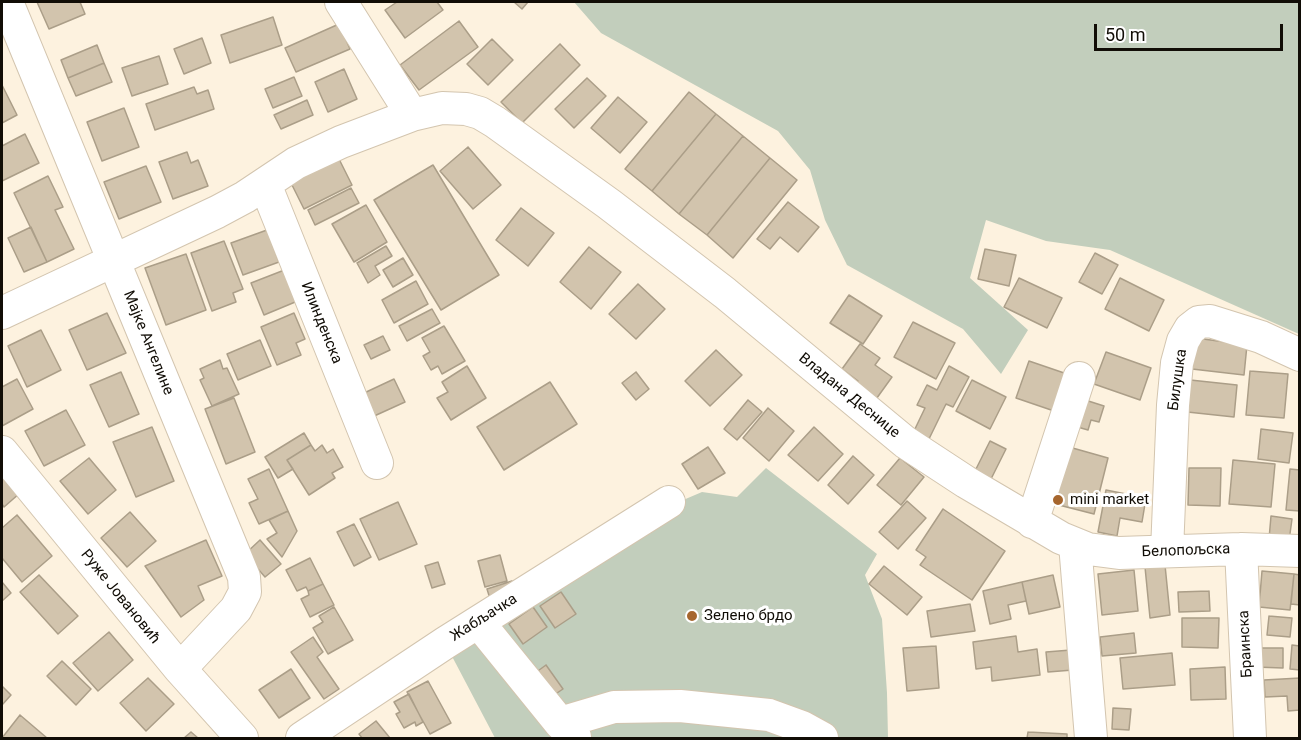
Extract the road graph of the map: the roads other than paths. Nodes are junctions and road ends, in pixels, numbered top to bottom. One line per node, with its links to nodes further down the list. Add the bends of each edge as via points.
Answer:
1 (7, 2): 5 (street, Мајке Ангелине)
2 (341, 2): 3 (street)
3 (412, 115): 4 (street, via 340,142); 12 (street, Владана Деснице, via 454,108 480,113 645,231 905,442)
4 (265, 183): 5 (street, via 217,212); 10 (street, Илинденска)
5 (115, 261): 6 (street); 18 (street, Мајке Ангелине, via 245,584 243,600)
6 (5, 304)
7 (1299, 355): 15 (street, Билушка, via 1261,337 1210,321 1199,322 1190,329 1178,363 1173,405)
8 (1079, 378): 12 (street)
9 (2, 452): 18 (street, Руже Јовановић)
10 (376, 463)
11 (669, 502): 17 (street, Жабљачка)
12 (1032, 522): 13 (street, Владана Деснице)
13 (1074, 544): 15 (street, Белопољска, via 1101,552); 23 (street)
14 (1242, 549): 15 (street, Белопољска); 16 (street, Белопољска); 24 (street, Браинска)
15 (1167, 551)
16 (1299, 551)
17 (488, 617): 19 (street); 21 (street, Жабљачка)
18 (180, 669): 20 (street, Руже Јовановић)
19 (568, 730): 22 (street, via 614,707 680,706 769,715)
20 (242, 738)
21 (302, 738)
22 (822, 738)
23 (1090, 738)
24 (1250, 738)

